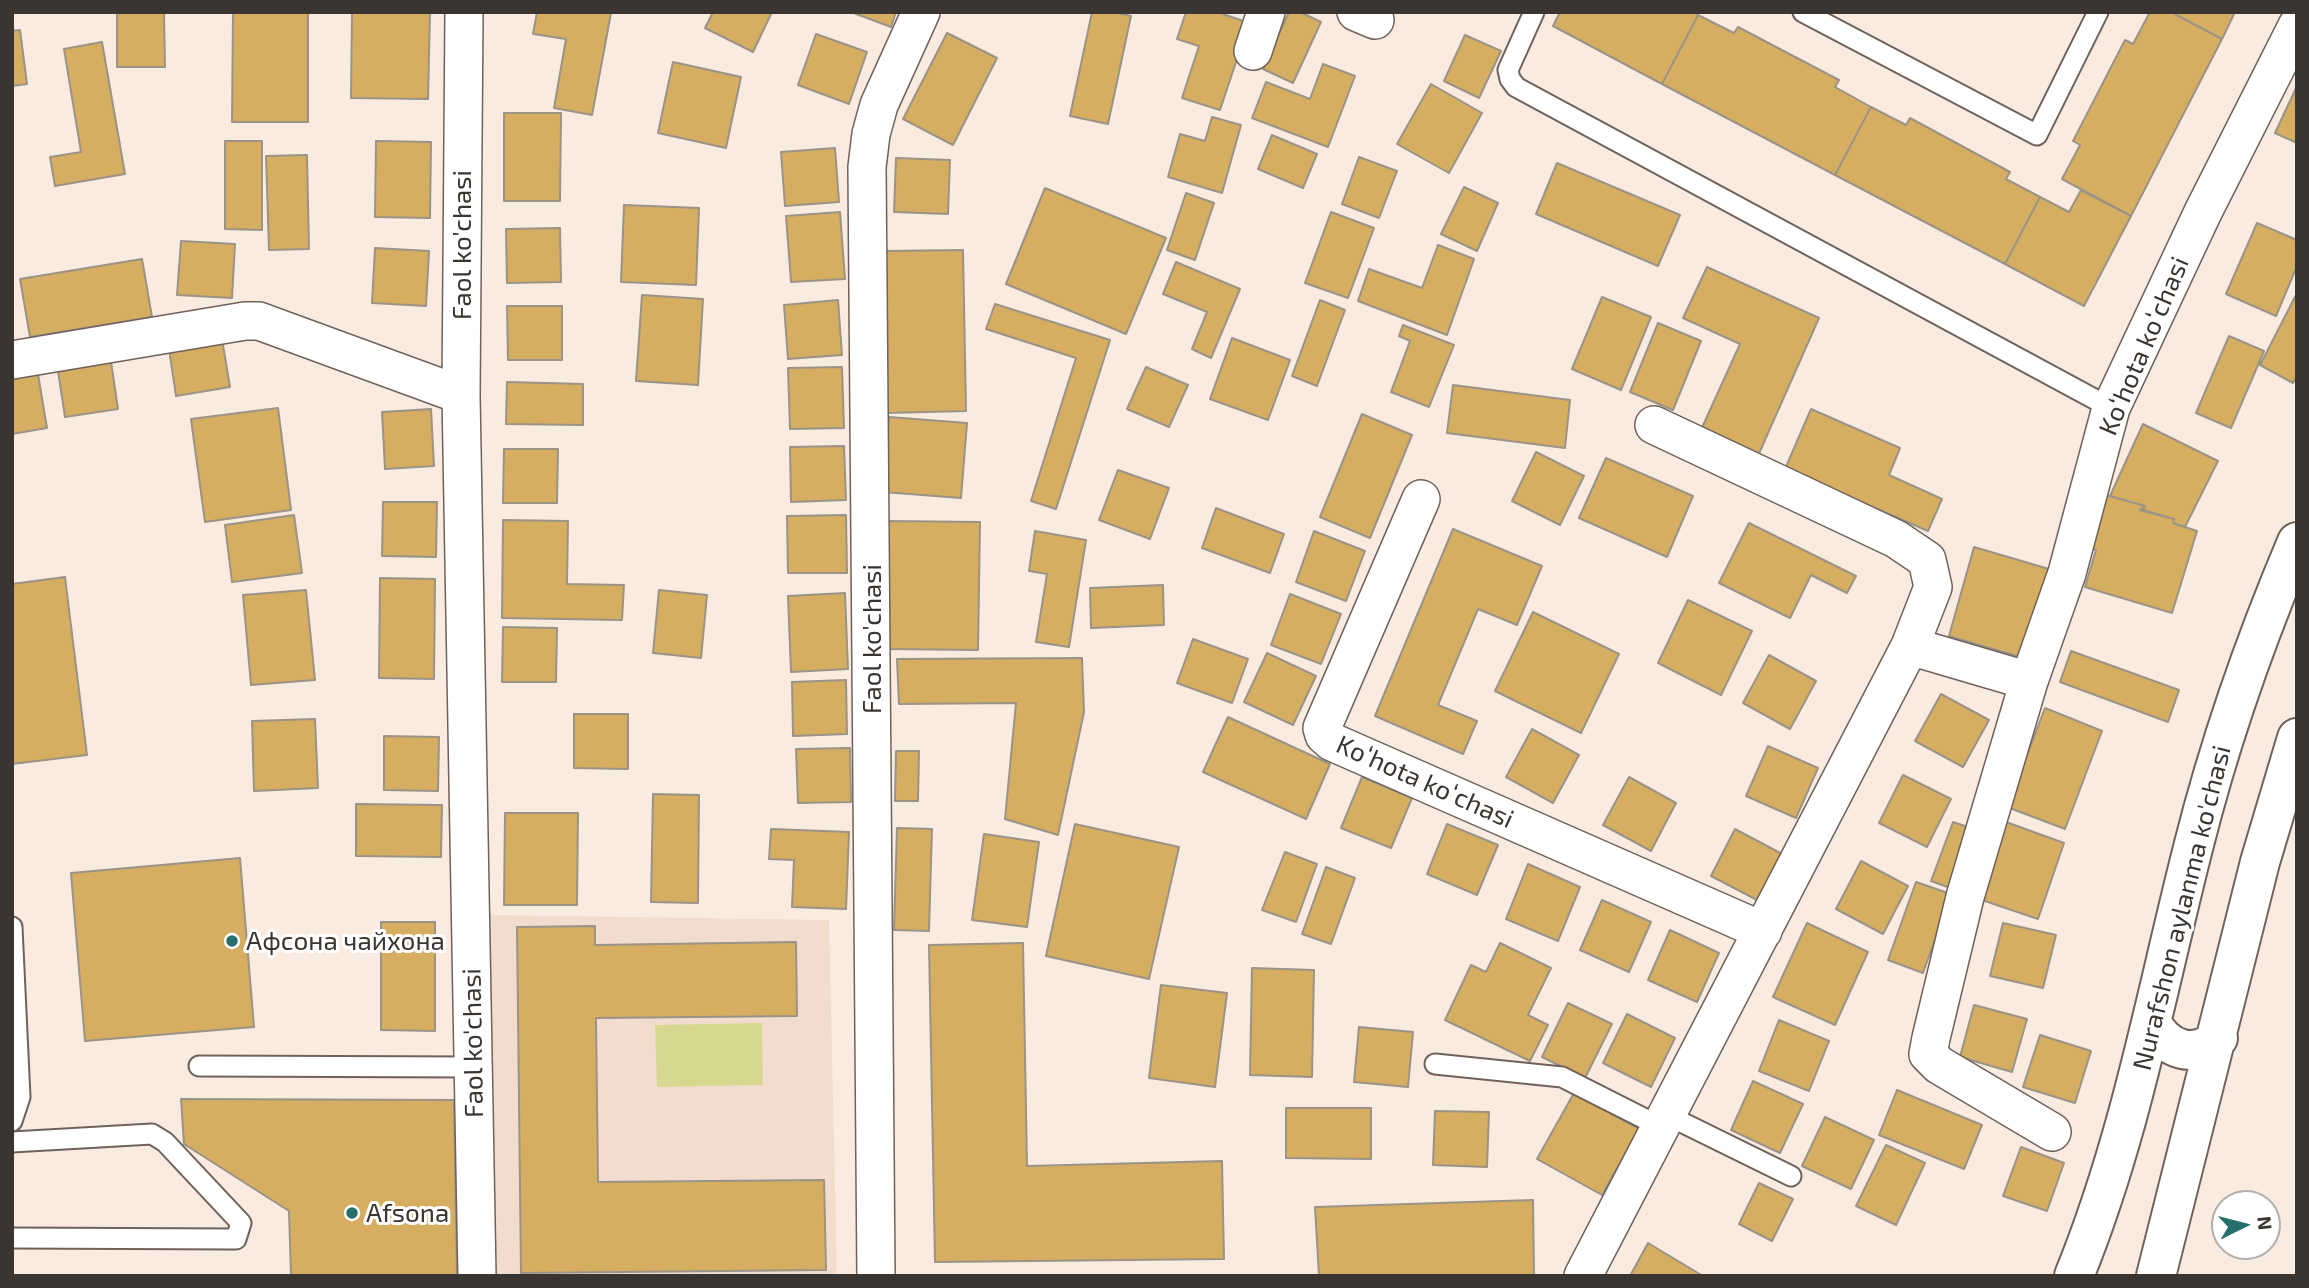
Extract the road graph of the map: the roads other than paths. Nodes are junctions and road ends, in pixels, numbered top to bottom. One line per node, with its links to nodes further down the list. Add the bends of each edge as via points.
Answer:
1 (464, 12): 10 (street, Faol ko'chasi)
2 (921, 12): 32 (street, Faol ko'chasi, via 879,105 867,167)
3 (1266, 12): 8 (street)
4 (1534, 12): 11 (lane, via 1508,69 1516,87)
5 (1803, 12): 6 (lane, via 2037,135)
6 (2098, 12)
7 (2297, 26): 11 (street, Koʻhota koʻchasi)
8 (1252, 51)
9 (12, 360): 10 (street, via 259,321)
10 (461, 395): 24 (street, Faol ko'chasi)
11 (2111, 408): 16 (street, Koʻhota koʻchasi, via 2067,573)
12 (1654, 425): 15 (street, via 1896,539 1927,560 1933,587)
13 (1421, 499): 19 (street, Koʻhota koʻchasi, via 1322,728 1324,735)
14 (2297, 542): 20 (main road, Nurafshon aylanma ko'chasi, via 2248,667 2209,789)
15 (1910, 646): 16 (street); 19 (street)
16 (2029, 681): 27 (street, Koʻhota koʻchasi, via 1965,897 1928,1054)
17 (2297, 738): 21 (main road, via 2260,862)
18 (12, 927): 25 (lane, via 20,1097)
19 (1763, 930): 26 (street)
20 (2152, 1023): 21 (main road, via 2165,1041 2181,1050 2201,1050); 34 (main road, Nurafshon aylanma ko'chasi, via 2115,1162)
21 (2218, 1038): 35 (main road)
22 (1435, 1064): 26 (lane, via 1562,1077)
23 (199, 1066): 24 (lane)
24 (473, 1067): 31 (street, Faol ko'chasi)
25 (12, 1121)
26 (1664, 1121): 29 (lane); 33 (street)
27 (2052, 1132)
28 (12, 1142): 30 (lane, via 152,1135 165,1142 241,1223 236,1238)
29 (1791, 1177)
30 (12, 1238)
31 (477, 1276)
32 (876, 1276)
33 (1583, 1276)
34 (2074, 1276)
35 (2155, 1276)

